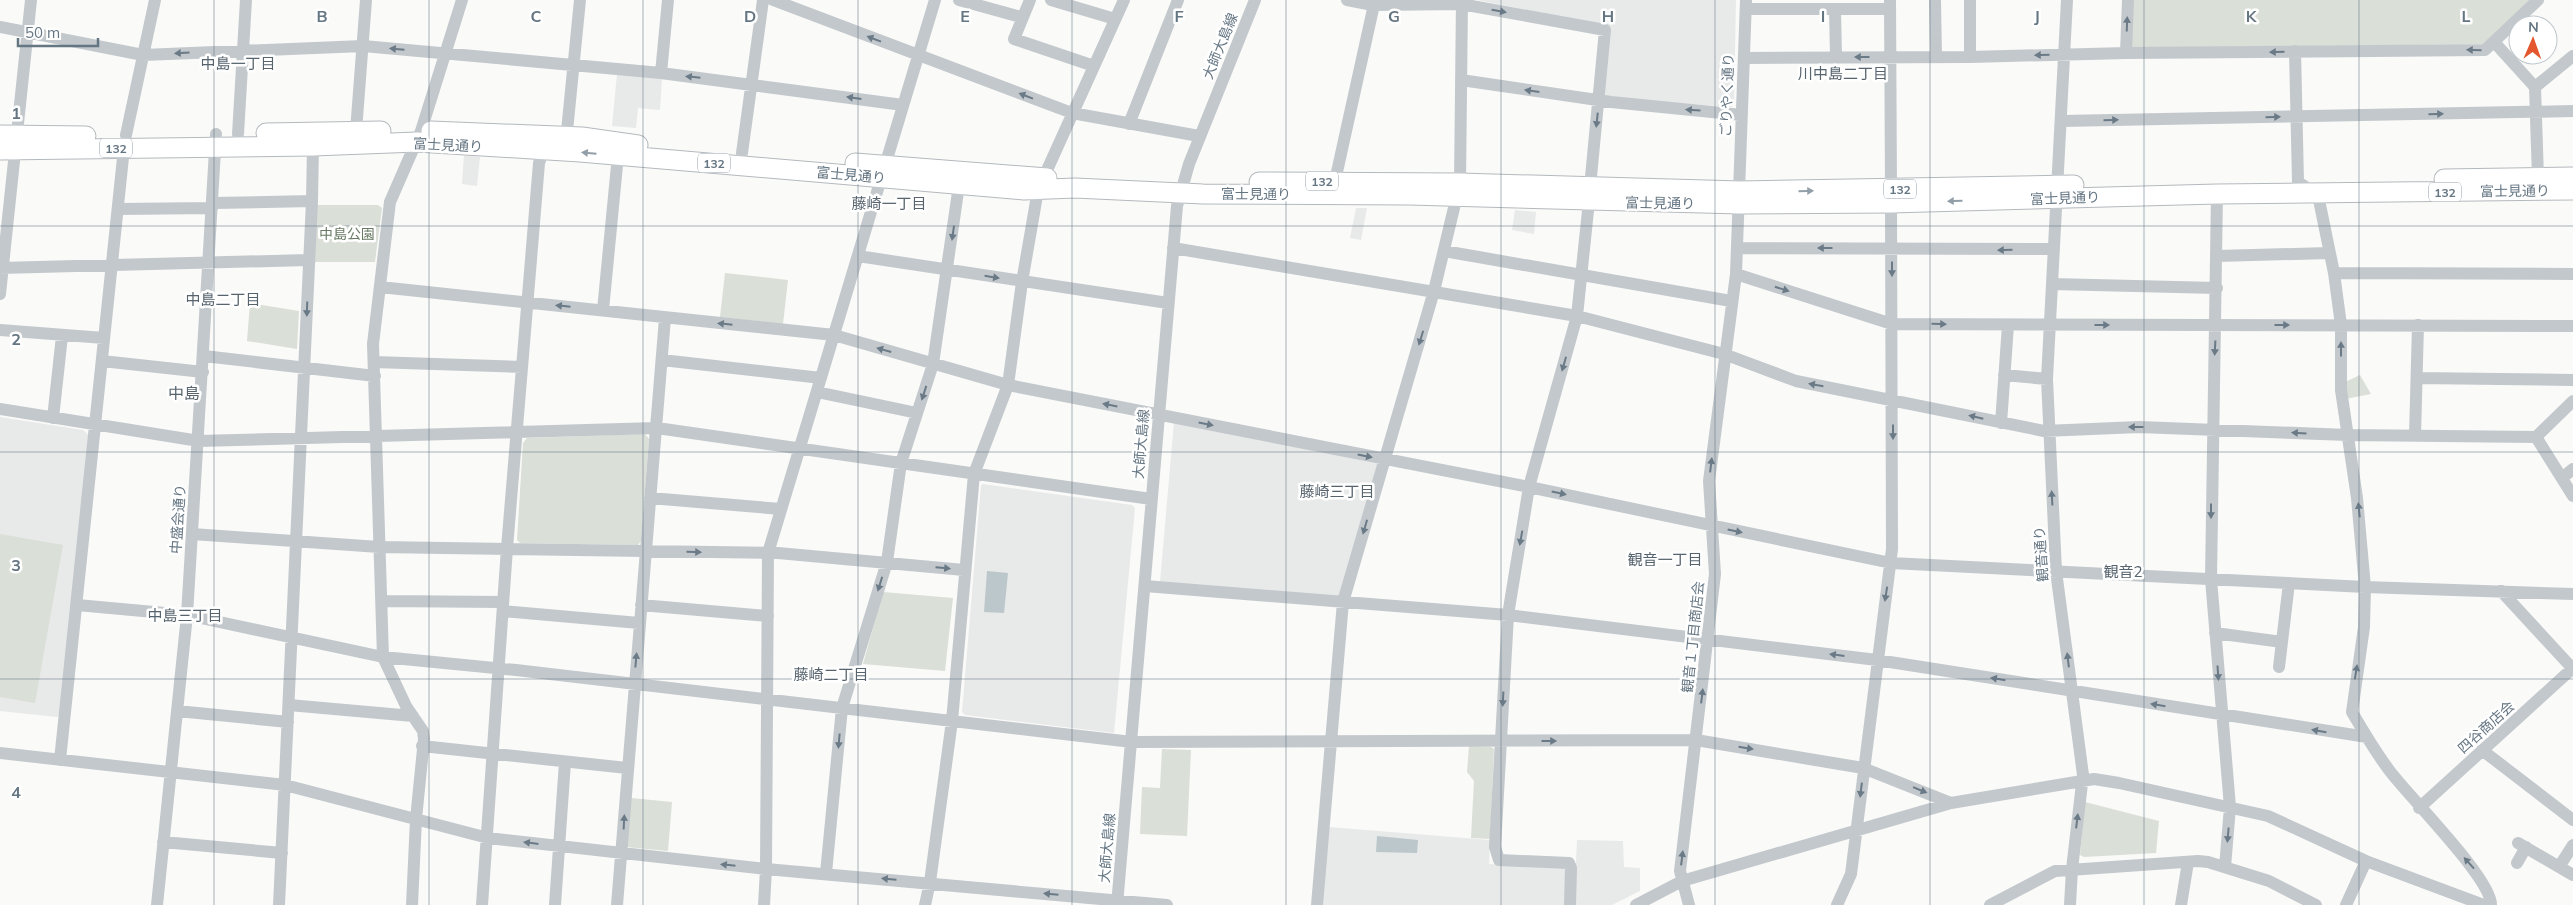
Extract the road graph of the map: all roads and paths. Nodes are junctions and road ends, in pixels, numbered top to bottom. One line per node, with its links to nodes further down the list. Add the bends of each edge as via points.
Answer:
1 (31, 0): 31 (street)
2 (155, 0): 38 (street)
3 (246, 0): 34 (street)
4 (366, 0): 33 (street)
5 (462, 0): 36 (street)
6 (580, 0): 47 (street)
7 (668, 0): 49 (street)
8 (763, 0): 51 (street)
9 (773, 0): 39 (street, one-way to 9)
10 (935, 0): 39 (street)
11 (959, 0): 28 (street)
12 (1030, 0): 28 (street)
13 (1051, 0): 29 (street)
14 (1124, 0): 29 (street)
15 (1178, 0): 61 (street)
16 (1255, 0): 65 (street, 大師大島線)
17 (1347, 0): 24 (street)
18 (1935, 0): 44 (street)
19 (1970, 0): 45 (street)
20 (2067, 0): 40 (street, 観音通り)
21 (2128, 0): 37 (street, one-way to 21)
22 (2538, 0): 32 (street)
23 (1462, 2): 24 (street); 50 (street); 53 (street, one-way to 53, via 1605,30)
24 (1374, 3): 77 (street)
25 (1746, 4): 27 (street); 46 (street, ごりやく通り)
26 (1890, 4): 27 (street); 43 (street)
27 (1835, 9): 42 (street)
28 (1021, 17): 48 (street, via 1014,39)
29 (1115, 19): 48 (street)
30 (0, 27): 31 (street)
31 (28, 33): 38 (street); 69 (street)
32 (2495, 42): 35 (street, one-way to 35, via 2486,50); 52 (street)
33 (363, 46): 34 (street); 36 (street, one-way to 33); 62 (street)
34 (244, 50): 38 (street, one-way to 38); 63 (street)
35 (2296, 52): 37 (street, one-way to 37); 59 (street)
36 (445, 53): 47 (street); 66 (street)
37 (2126, 53): 40 (street)
38 (143, 55): 68 (street)
39 (918, 55): 54 (street); 57 (street, one-way to 39)
40 (2064, 55): 45 (street, one-way to 45); 60 (street, 観音通り)
41 (2573, 56): 52 (street)
42 (1836, 57): 43 (street, one-way to 42); 46 (street)
43 (1891, 57): 44 (street); 88 (street)
44 (1936, 57): 45 (street)
45 (1970, 57)
46 (1744, 58): 58 (street, ごりやく通り)
47 (574, 66): 49 (street); 64 (street, via 569,122)
48 (1094, 66): 57 (street)
49 (661, 73): 51 (street, one-way to 49)
50 (1461, 80): 53 (street, one-way to 50); 82 (street)
51 (751, 83): 54 (street, one-way to 51); 72 (street)
52 (2535, 87): 56 (street)
53 (1599, 101): 58 (street, one-way to 53); 85 (street, one-way to 85)
54 (902, 104): 74 (street)
55 (2573, 111): 56 (street)
56 (2536, 112): 59 (street, one-way to 56); 76 (street)
57 (1072, 114): 61 (street); 79 (street)
58 (1742, 115): 89 (street, ごりやく通り)
59 (2296, 116): 60 (street, one-way to 59); 78 (street)
60 (2062, 121): 84 (street, 観音通り)
61 (1128, 124): 65 (street)
62 (356, 131): 63 (highway, 富士見通り / 132); 66 (highway, 富士見通り / 132)
63 (238, 134): 67 (highway, 富士見通り / 132)
64 (562, 136): 66 (highway, 富士見通り / 132); 71 (street); 72 (highway, 富士見通り / 132)
65 (1199, 136): 81 (street, 大師大島線)
66 (419, 137): 70 (highway, 富士見通り / 132); 71 (highway, 富士見通り / 132); 112 (street, via 390,202)
67 (216, 140): 68 (highway, 富士見通り / 132); 70 (highway, 富士見通り / 132); 91 (street, 中盛会通り)
68 (125, 141): 69 (highway, 富士見通り / 132); 92 (street)
69 (8, 143): 104 (street)
70 (313, 146): 90 (street)
71 (546, 150): 73 (highway, 富士見通り / 132, one-way to 71); 117 (street, via 539,163)
72 (742, 153): 74 (highway, 富士見通り / 132)
73 (618, 155): 74 (highway, 富士見通り / 132); 119 (street)
74 (883, 171): 79 (highway, 富士見通り / 132); 80 (highway, 富士見通り / 132); 99 (street)
75 (2573, 177): 76 (highway, 富士見通り / 132)
76 (2538, 178): 78 (highway, 富士見通り / 132)
77 (1335, 181): 81 (highway, 富士見通り / 132); 82 (highway, 富士見通り / 132)
78 (2298, 182): 84 (highway, 富士見通り / 132); 87 (street)
79 (1041, 184): 80 (highway, 富士見通り / 132); 81 (highway, 富士見通り / 132); 110 (street)
80 (959, 185): 105 (street, one-way to 105)
81 (1182, 186): 82 (highway, 富士見通り / 132, via 1203,194); 93 (street, 大師大島線)
82 (1459, 190): 85 (highway, 富士見通り / 132); 97 (street)
83 (2573, 190): 87 (highway, 富士見通り / 132)
84 (2057, 192): 86 (highway, 富士見通り / 132); 88 (highway, 富士見通り / 132); 96 (street, 観音通り)
85 (1590, 194): 89 (highway, 富士見通り / 132); 107 (street)
86 (2217, 194): 87 (highway, 富士見通り / 132); 100 (street)
87 (2318, 194): 98 (street)
88 (1891, 196): 89 (highway, 富士見通り / 132); 95 (street)
89 (1740, 198): 94 (street, 観音１丁目商店会)
90 (312, 201): 91 (street); 101 (street)
91 (213, 206): 92 (street); 102 (street, 中盛会通り)
92 (119, 209): 103 (street)
93 (1174, 248): 114 (street); 118 (street, 大師大島線)
94 (1737, 248): 95 (street, one-way to 94); 108 (street, 観音１丁目商店会)
95 (1892, 249): 96 (street, one-way to 95); 122 (street, one-way to 122)
96 (2054, 249): 111 (street, 観音通り)
97 (1444, 251): 107 (street); 114 (street)
98 (2329, 253): 100 (street); 106 (street)
99 (858, 256): 105 (street); 130 (street)
100 (2217, 256): 113 (street)
101 (308, 260): 102 (street); 140 (street, one-way to 140)
102 (210, 262): 103 (street); 134 (street, 中盛会通り)
103 (112, 264): 104 (street); 132 (street)
104 (1, 268): 115 (street)
105 (948, 270): 110 (street, one-way to 110); 138 (street)
106 (2334, 273): 109 (street); 126 (street)
107 (1581, 274): 116 (street); 120 (street)
108 (1736, 274): 116 (street, 観音１丁目商店会); 122 (street, one-way to 122)
109 (2573, 274)
110 (1022, 282): 118 (street); 148 (street)
111 (2052, 284): 113 (street); 125 (street, 観音通り)
112 (380, 288): 117 (street); 137 (street, via 374,330)
113 (2217, 288): 123 (street)
114 (1434, 291): 120 (street); 169 (street, one-way to 169)
115 (0, 294)
116 (1731, 300): 133 (street, 観音１丁目商店会)
117 (527, 303): 119 (street, one-way to 117); 139 (street)
118 (1168, 303): 154 (street, 大師大島線)
119 (603, 310): 121 (street)
120 (1577, 316): 133 (street); 174 (street, one-way to 174)
121 (665, 318): 130 (street, one-way to 121); 135 (street)
122 (1892, 324): 124 (street, one-way to 124); 150 (street)
123 (2216, 324): 125 (street, one-way to 123); 126 (street, one-way to 126); 160 (street, one-way to 160)
124 (2008, 325): 125 (street); 142 (street)
125 (2051, 325): 146 (street, 観音通り)
126 (2341, 325): 127 (street); 163 (street, one-way to 126, via 2341,390)
127 (2418, 325): 128 (street); 145 (street)
128 (2573, 326)
129 (0, 330): 131 (street)
130 (834, 335): 138 (street, one-way to 130); 144 (street)
131 (62, 336): 132 (street); 155 (street)
132 (104, 338): 136 (street)
133 (1724, 354): 150 (street, one-way to 133, via 1796,381); 179 (street, 観音１丁目商店会, one-way to 133, via 1709,481)
134 (204, 356): 140 (street); 141 (street, 中盛会通り)
135 (662, 360): 144 (street); 158 (street)
136 (102, 361): 141 (street); 157 (street)
137 (374, 362): 139 (street); 143 (street)
138 (933, 364): 148 (street); 153 (street, one-way to 153)
139 (522, 367): 161 (street)
140 (304, 368): 143 (street); 166 (street)
141 (203, 372): 167 (street, 中盛会通り)
142 (2004, 375): 146 (street); 156 (street)
143 (375, 376): 162 (street)
144 (821, 378): 149 (street)
145 (2417, 378): 147 (street); 164 (street)
146 (2047, 379): 159 (street, 観音通り)
147 (2573, 380)
148 (1008, 385): 154 (street, one-way to 148); 172 (street)
149 (817, 392): 153 (street); 168 (street)
150 (1893, 399): 156 (street, one-way to 150); 187 (street, one-way to 187)
151 (2573, 401): 165 (street)
152 (0, 409): 155 (street)
153 (917, 414): 170 (street)
154 (1158, 414): 169 (street, one-way to 169); 177 (street, 大師大島線)
155 (53, 418): 157 (street)
156 (2001, 423): 159 (street, via 2044,430)
157 (96, 425): 167 (street); 199 (street)
158 (657, 428): 161 (street); 168 (street); 176 (street)
159 (2050, 428): 160 (street, one-way to 159); 189 (street, 観音通り, one-way to 159)
160 (2212, 429): 163 (street, one-way to 160); 190 (street, one-way to 190)
161 (517, 432): 162 (street); 183 (street)
162 (377, 435): 166 (street); 182 (street)
163 (2348, 435): 164 (street); 193 (street, one-way to 163, via 2358,498)
164 (2415, 436): 165 (street)
165 (2536, 437): 173 (street)
166 (300, 438): 167 (street); 181 (street)
167 (199, 442): 180 (street, 中盛会通り)
168 (800, 449): 170 (street); 178 (street)
169 (1385, 460): 174 (street); 197 (street, one-way to 197)
170 (901, 463): 172 (street); 186 (street)
171 (2573, 468): 173 (street)
172 (974, 474): 177 (street); 188 (street)
173 (2562, 478): 175 (street)
174 (1529, 487): 179 (street, one-way to 179); 202 (street, one-way to 202)
175 (2573, 496)
176 (650, 498): 178 (street); 184 (street)
177 (1151, 499): 192 (street, 大師大島線)
178 (782, 509): 185 (street)
179 (1713, 526): 187 (street, one-way to 187); 207 (street, 観音１丁目商店会, via 1715,574)
180 (192, 534): 181 (street); 201 (street, 中盛会通り)
181 (296, 541): 182 (street); 206 (street)
182 (379, 547): 183 (street); 196 (street)
183 (507, 548): 184 (street); 200 (street)
184 (646, 550): 185 (street, one-way to 185); 198 (street)
185 (768, 553): 186 (street); 203 (street)
186 (887, 562): 188 (street, one-way to 188); 218 (street, one-way to 218)
187 (1891, 563): 189 (street); 210 (street, one-way to 210)
188 (964, 570): 222 (street)
189 (2056, 571): 190 (street); 215 (street, 観音通り, one-way to 189)
190 (2211, 579): 191 (street); 205 (street)
191 (2289, 583): 193 (street); 208 (street)
192 (1145, 586): 197 (street); 226 (street, 大師大島線)
193 (2365, 587): 194 (street); 224 (street, one-way to 193, via 2351,705 2364,627)
194 (2501, 591): 195 (street); 213 (street)
195 (2573, 594)
196 (382, 601): 200 (street); 209 (street)
197 (1343, 602): 202 (street); 227 (street)
198 (641, 604): 203 (street); 204 (street)
199 (78, 605): 201 (street); 233 (street)
200 (503, 607): 204 (street); 212 (street)
201 (187, 615): 206 (street); 219 (street, 中盛会通り)
202 (1508, 615): 207 (street); 228 (street, one-way to 228)
203 (768, 616): 216 (street)
204 (639, 623): 214 (street, one-way to 204)
205 (2215, 633): 208 (street); 220 (street, one-way to 220)
206 (292, 636): 209 (street); 217 (street)
207 (1709, 640): 210 (street, one-way to 207); 225 (street, 観音１丁目商店会, one-way to 207)
208 (2282, 642): 211 (street)
209 (383, 657): 212 (street); 221 (street)
210 (1878, 660): 215 (street, one-way to 210); 236 (street)
211 (2279, 667)
212 (498, 668): 214 (street); 232 (street)
213 (2573, 668): 230 (street, 四谷商店会)
214 (634, 684): 216 (street); 235 (street)
215 (2072, 691): 220 (street, one-way to 215); 238 (street, 観音通り)
216 (768, 699): 218 (street); 257 (street)
217 (289, 705): 221 (street); 223 (street)
218 (842, 708): 222 (street); 259 (street, one-way to 259)
219 (177, 711): 223 (street); 237 (street, 中盛会通り)
220 (2221, 714): 224 (street, one-way to 220); 241 (street)
221 (412, 716): 229 (street, via 423,731)
222 (952, 721): 226 (street); 262 (street)
223 (288, 722): 239 (street)
224 (2367, 737): 242 (street)
225 (1696, 740): 228 (street, one-way to 225); 236 (street, one-way to 236); 261 (street, 観音１丁目商店会, one-way to 225, via 1680,871)
226 (1132, 742): 227 (street); 263 (street, 大師大島線)
227 (1331, 742): 228 (street); 273 (street)
228 (1500, 742): 274 (street, via 1497,857 1504,861 1569,863)
229 (422, 746): 232 (street); 243 (street)
230 (2482, 750): 242 (street, 四谷商店会); 244 (street)
231 (0, 753): 233 (street)
232 (493, 754): 234 (street); 246 (street)
233 (60, 760): 237 (street)
234 (565, 762): 235 (street); 249 (street)
235 (627, 768): 251 (street, one-way to 235)
236 (1864, 768): 240 (street, one-way to 240); 245 (street, one-way to 245)
237 (171, 771): 239 (street); 247 (street, 中盛会通り)
238 (2082, 780): 240 (street); 241 (street, via 2119,783); 258 (street, 観音通り, one-way to 238)
239 (285, 784): 243 (street); 250 (street)
240 (1951, 802): 245 (street)
241 (2230, 807): 252 (street, via 2268,816); 255 (street, one-way to 255)
242 (2419, 808): 284 (street, one-way to 242, via 2490,892 2476,871)
243 (416, 819): 246 (street); 266 (street)
244 (2573, 820)
245 (1856, 829): 261 (street); 277 (street, via 1851,874)
246 (488, 838): 249 (street, one-way to 246); 267 (street)
247 (164, 842): 250 (street); 264 (street, 中盛会通り)
248 (2573, 845): 256 (street)
249 (560, 847): 251 (street); 268 (street)
250 (282, 853): 265 (street)
251 (622, 853): 257 (street, one-way to 251); 269 (street)
252 (2366, 861): 282 (street); 283 (street)
253 (2188, 862): 255 (street, via 2208,862); 258 (street); 280 (street)
254 (2517, 863): 256 (street, via 2522,845)
255 (2225, 867): 281 (street, via 2269,881)
256 (2559, 867): 260 (street)
257 (766, 869): 259 (street); 270 (street)
258 (2072, 869): 278 (street, via 2044,876); 279 (street, 観音通り)
259 (826, 873): 262 (street, one-way to 259)
260 (2573, 875)
261 (1682, 881): 275 (street); 276 (street, 観音１丁目商店会)
262 (930, 882): 263 (street, one-way to 262); 271 (street)
263 (1117, 902): 272 (street)
264 (157, 905)
265 (279, 905)
266 (412, 905)
267 (482, 905)
268 (555, 905)
269 (617, 905)
270 (764, 905)
271 (925, 905)
272 (1167, 905)
273 (1317, 905)
274 (1570, 905)
275 (1636, 905)
276 (1689, 905)
277 (1837, 905)
278 (1990, 905)
279 (2070, 905)
280 (2181, 905)
281 (2316, 905)
282 (2346, 905)
283 (2484, 905)
284 (2491, 905)

